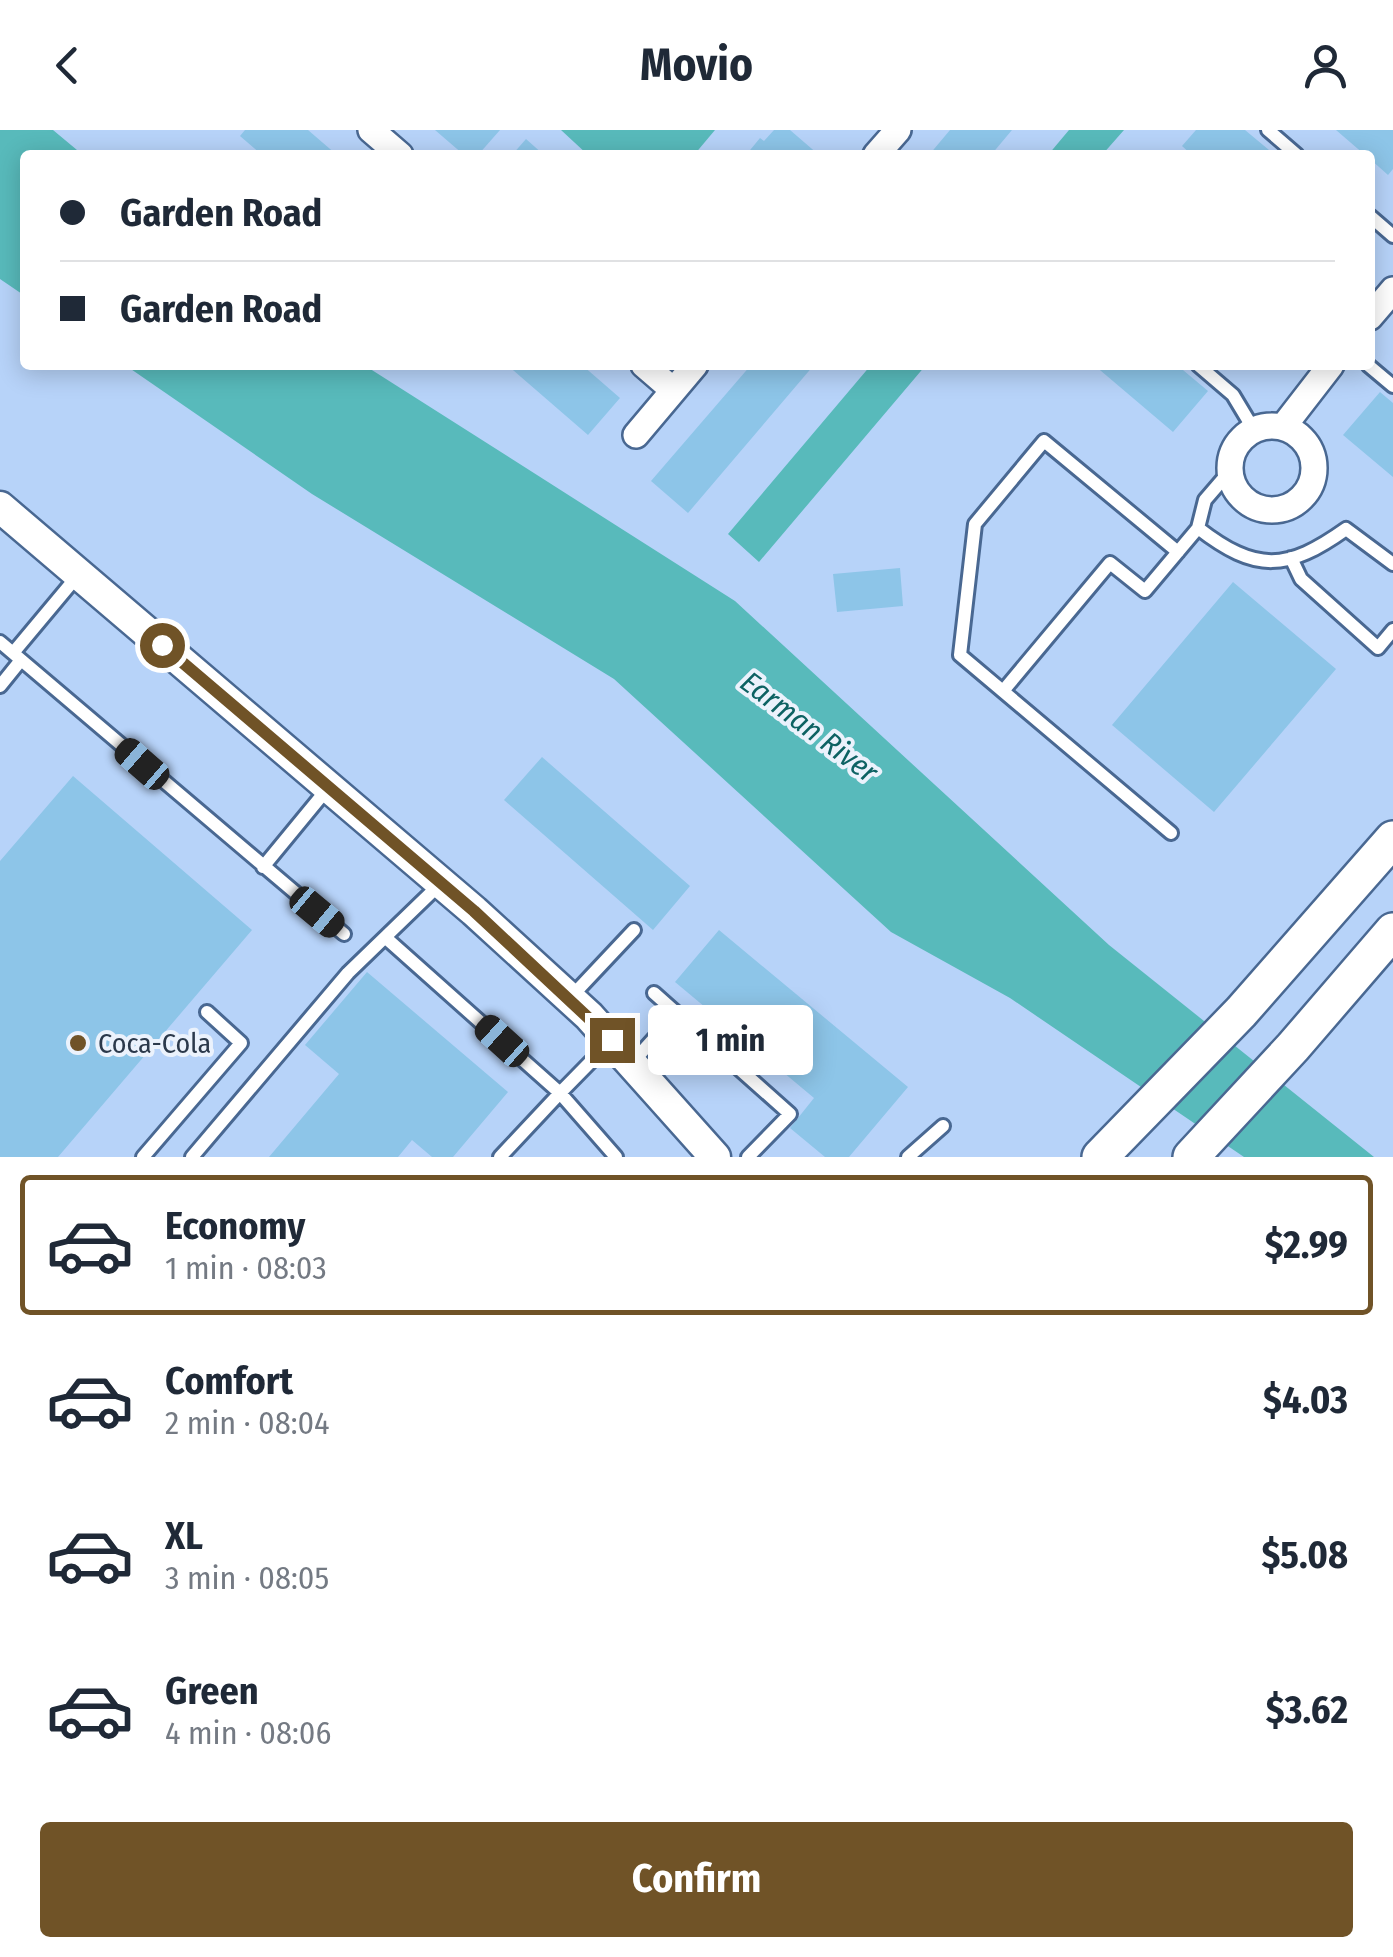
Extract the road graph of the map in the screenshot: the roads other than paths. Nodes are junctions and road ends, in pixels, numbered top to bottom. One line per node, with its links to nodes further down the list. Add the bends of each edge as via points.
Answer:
1 (371, 130): 4 (street)
2 (898, 130): 5 (street)
3 (1268, 130): 6 (lane)
4 (394, 150)
5 (880, 150)
6 (1292, 150)
7 (1393, 290): 8 (street)
8 (1375, 311)
9 (650, 370): 13 (street)
10 (691, 370): 13 (street)
11 (1204, 370): 15 (lane, via 1233,396)
12 (1327, 370): 14 (street)
13 (674, 390): 16 (street)
14 (1283, 427): 15 (street); 17 (street, via 1312,453 1313,476 1302,498 1276,510 1250,504)
15 (1254, 430): 17 (street, via 1231,456)
16 (636, 435)
17 (1230, 471): 19 (lane, via 1205,500)
18 (0, 507): 23 (street)
19 (1198, 528): 20 (lane); 21 (lane, via 1256,562)
20 (1178, 552): 28 (lane, via 1145,591 1110,562); 28 (lane, via 1044,442 975,524 960,655)
21 (1291, 558): 22 (lane, via 1316,551 1346,529); 24 (lane, via 1301,579 1378,648)
22 (1393, 564)
23 (79, 574): 26 (lane); 29 (street)
24 (1393, 630)
25 (0, 642): 26 (lane)
26 (17, 656): 27 (lane); 32 (lane)
27 (0, 686)
28 (1002, 691): 30 (lane)
29 (329, 788): 32 (lane); 33 (street)
30 (1171, 833)
31 (1393, 839): 52 (main road)
32 (263, 867): 36 (lane)
33 (441, 883): 37 (lane); 39 (street)
34 (634, 930): 39 (lane)
35 (1393, 931): 53 (main road)
36 (344, 934)
37 (386, 938): 43 (lane); 46 (lane, via 348,973)
38 (654, 993): 41 (lane)
39 (570, 998): 42 (street)
40 (206, 1012): 45 (lane, via 241,1043)
41 (677, 1013): 42 (lane); 50 (lane, via 790,1114)
42 (622, 1052): 43 (lane); 49 (street)
43 (560, 1092): 47 (lane); 48 (lane)
44 (943, 1126): 51 (lane)
45 (144, 1157)
46 (192, 1157)
47 (500, 1157)
48 (616, 1157)
49 (715, 1157)
50 (748, 1157)
51 (908, 1157)
52 (1100, 1157)
53 (1191, 1157)

